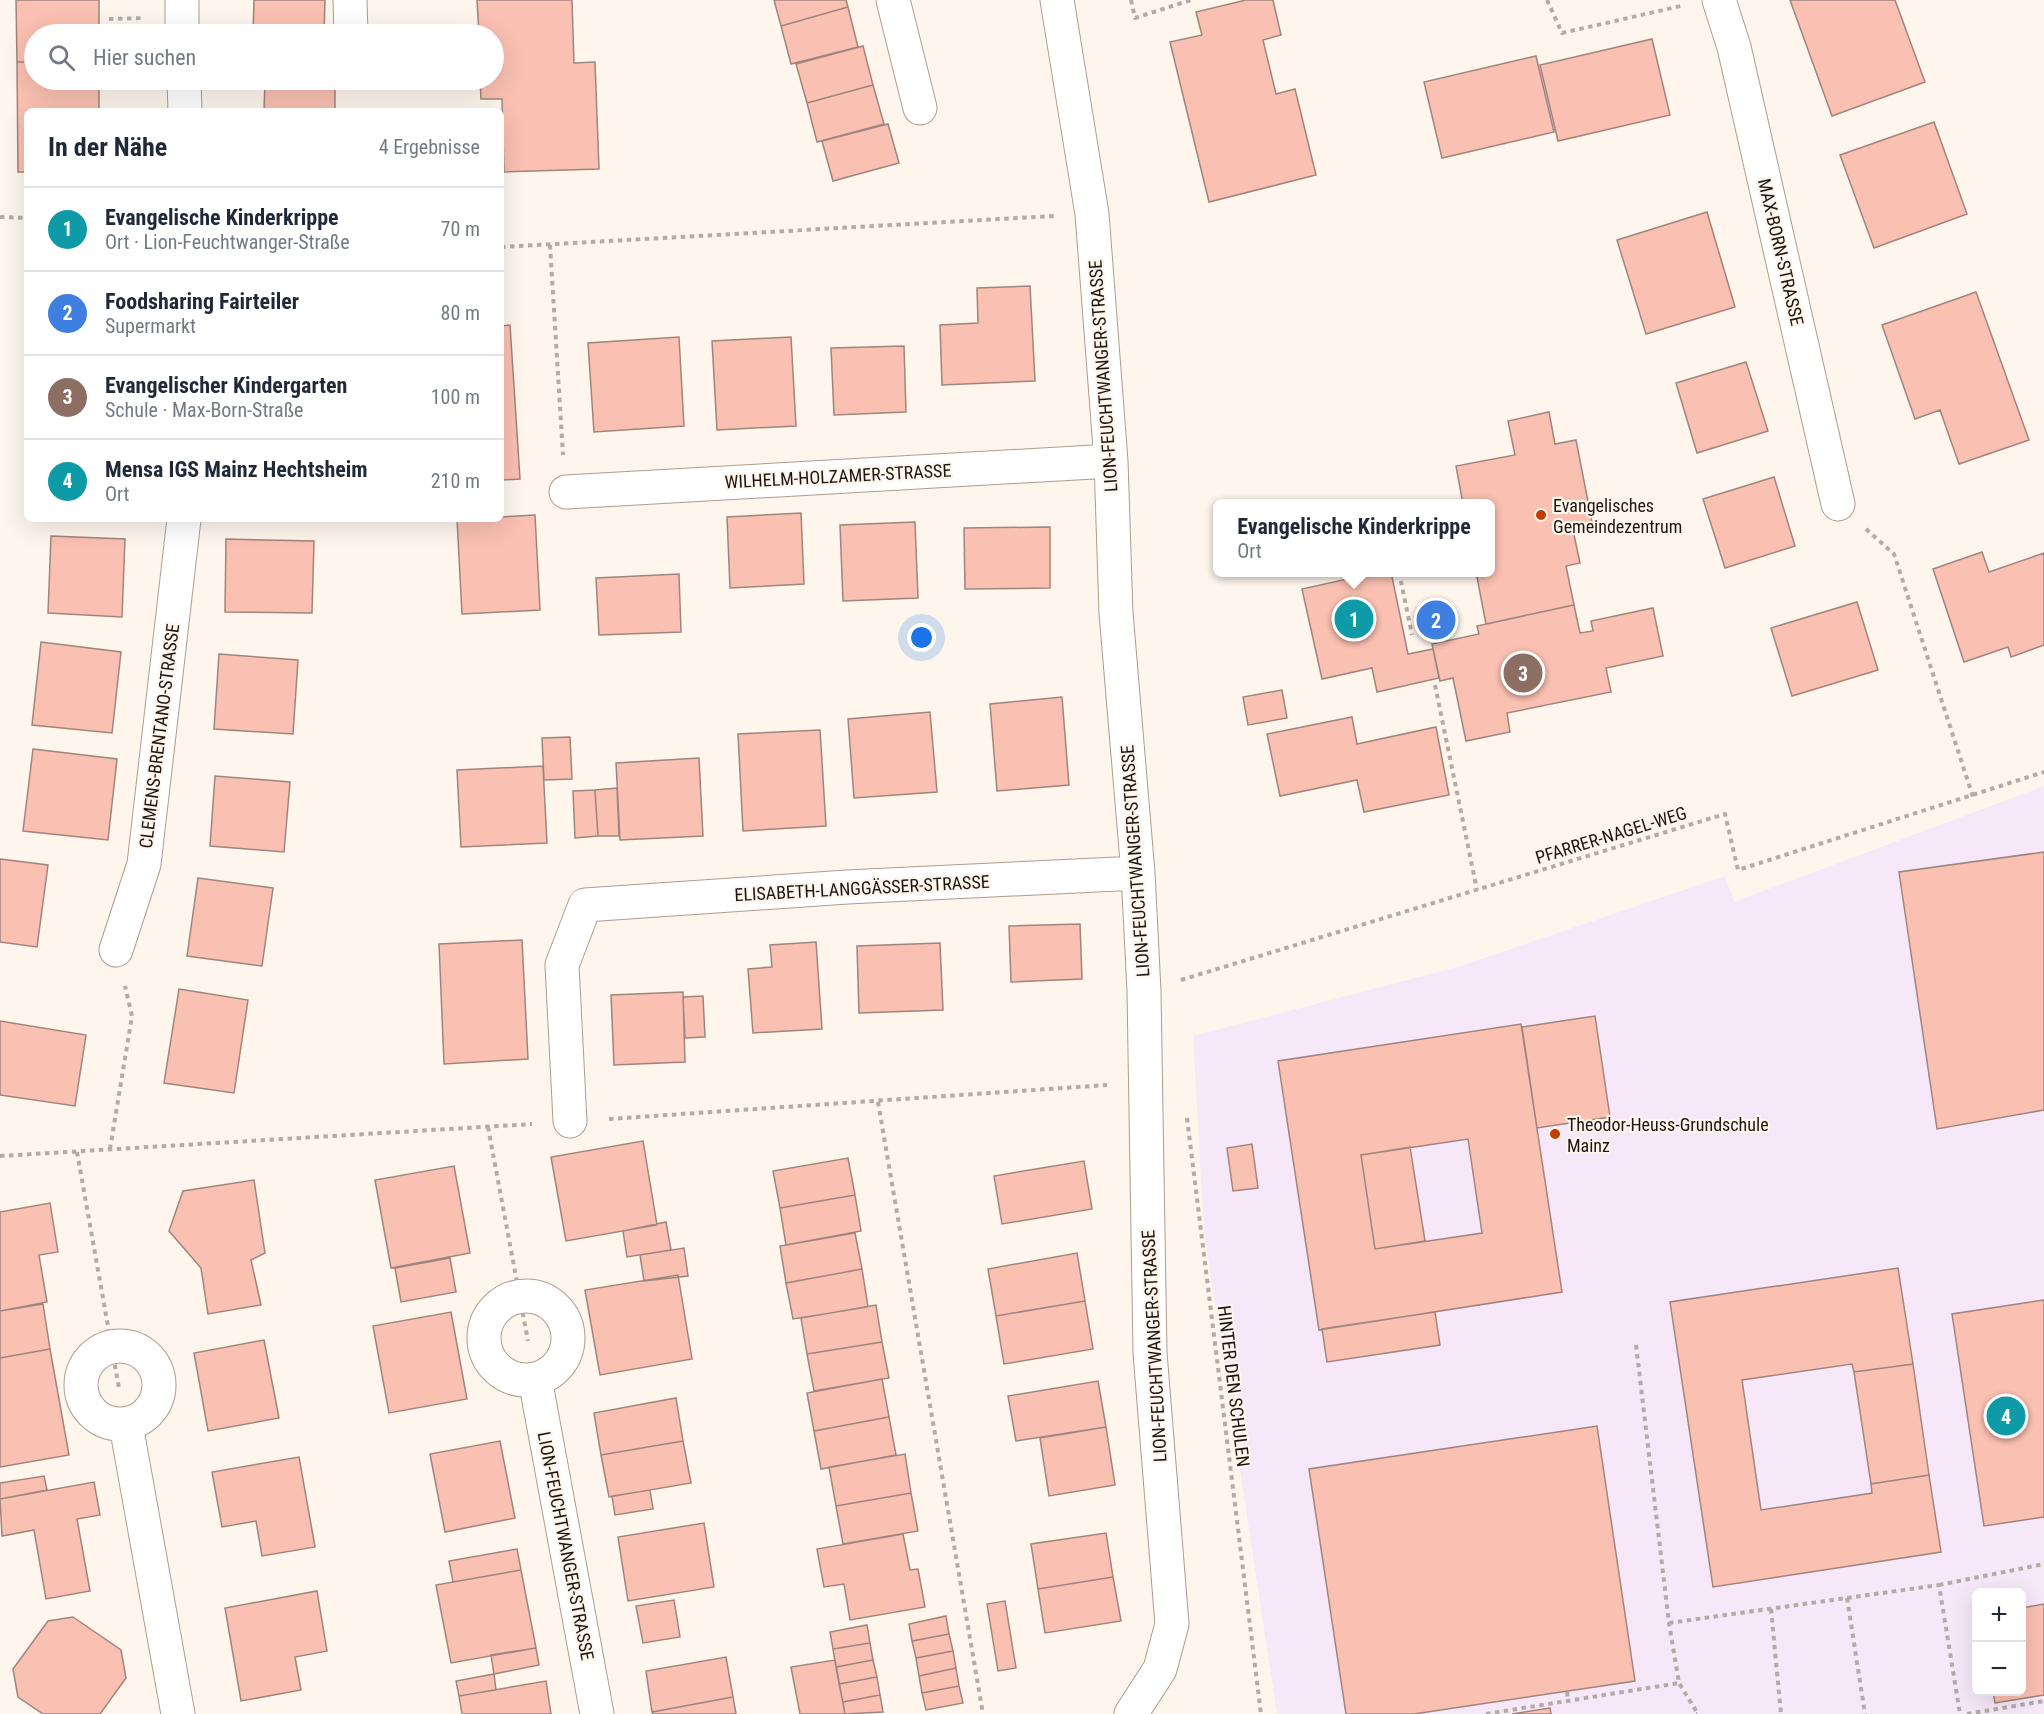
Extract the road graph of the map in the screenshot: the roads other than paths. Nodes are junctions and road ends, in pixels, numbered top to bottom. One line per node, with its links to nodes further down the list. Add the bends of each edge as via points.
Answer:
1 (182, 0): 6 (street)
2 (350, 0): 7 (street)
3 (893, 0): 10 (street)
4 (1057, 0): 11 (street, LION-FEUCHTWANGER-STRASSE, via 1092,214)
5 (1719, 0): 13 (street, MAX-BORN-STRASSE, via 1736,58)
6 (182, 24)
7 (351, 24)
8 (184, 90): 9 (street)
9 (185, 108)
10 (920, 108)
11 (1111, 461): 12 (street, WILHELM-HOLZAMER-STRASSE); 15 (street, LION-FEUCHTWANGER-STRASSE, via 1116,613)
12 (566, 492)
13 (1838, 504)
14 (184, 522): 16 (street, CLEMENS-BRENTANO-STRASSE, via 144,864)
15 (1138, 873): 17 (street, ELISABETH-LANGGÄSSER-STRASSE, via 585,905 562,965); 22 (street, LION-FEUCHTWANGER-STRASSE, via 1144,991 1150,1353 1172,1624 1160,1669)
16 (116, 950)
17 (570, 1121)
18 (535, 1379): 18 (street, via 522,1380 503,1372 489,1358 485,1345 489,1319 501,1305 519,1297 534,1297 559,1311 569,1337 559,1364); 21 (street, LION-FEUCHTWANGER-STRASSE)
19 (126, 1425): 19 (street, via 100,1419 82,1398 82,1372 89,1360 112,1347 137,1349 155,1366 159,1378 155,1403 148,1413); 20 (street)
20 (178, 1714)
21 (597, 1714)
22 (1131, 1714)

